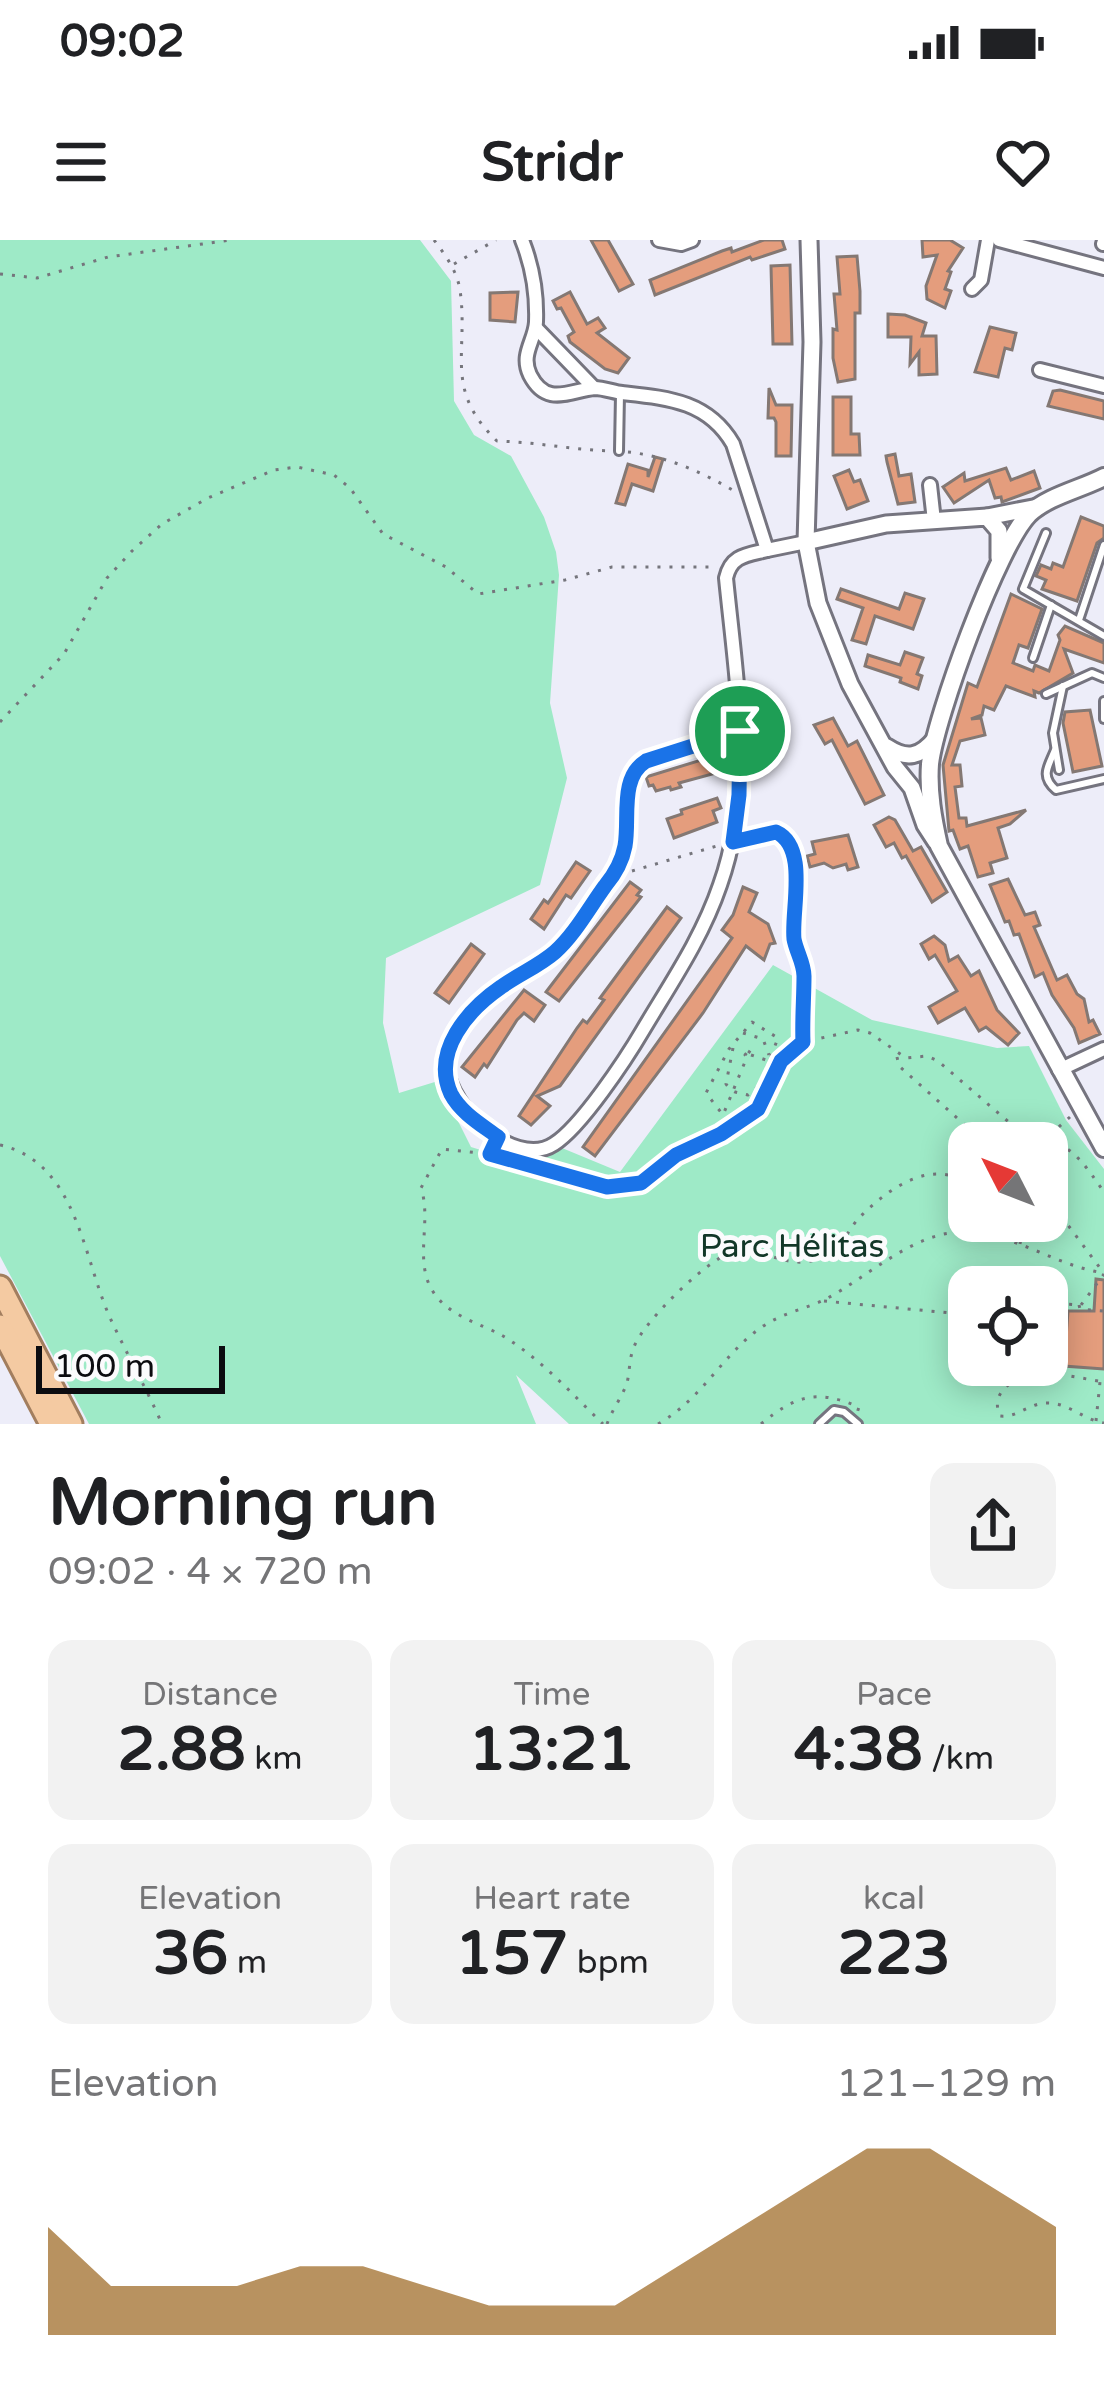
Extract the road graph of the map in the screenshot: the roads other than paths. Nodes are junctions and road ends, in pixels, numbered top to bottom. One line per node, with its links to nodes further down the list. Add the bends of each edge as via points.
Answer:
1 (522, 240): 9 (street)
2 (659, 240): 3 (street)
3 (692, 240)
4 (809, 240): 17 (street)
5 (988, 240): 8 (street)
6 (998, 240): 7 (street)
7 (1104, 268)
8 (972, 289)
9 (536, 328): 12 (street); 12 (street, via 526,362 540,387 559,396)
10 (1040, 370): 11 (street)
11 (1104, 386)
12 (594, 388): 13 (street)
13 (620, 393): 14 (lane); 25 (street, via 672,398 724,429)
14 (619, 451)
15 (1103, 480): 18 (main road)
16 (930, 485): 20 (street)
17 (810, 507): 22 (street); 23 (street)
18 (1038, 507): 19 (street); 26 (main road)
19 (986, 517): 20 (street); 26 (street, via 999,531)
20 (934, 521): 22 (street)
21 (1046, 533): 28 (lane, via 1023,589)
22 (828, 537): 23 (street); 27 (street)
23 (806, 542): 25 (street); 27 (street)
24 (1104, 545): 29 (lane)
25 (767, 550): 37 (street, via 738,557 726,578)
26 (999, 558): 38 (main road)
27 (811, 568): 39 (street, via 831,642)
28 (1052, 605): 29 (lane); 31 (lane)
29 (1079, 620): 30 (lane)
30 (1104, 636)
31 (1033, 658)
32 (1104, 678): 33 (lane, via 1092,673)
33 (1064, 686): 34 (lane); 40 (lane)
34 (1046, 694)
35 (1104, 701): 36 (lane)
36 (1104, 719)
37 (740, 731): 37 (street, via 733,842 670,992 556,1143 528,1151 498,1137 452,1094 447,1054 457,1030 480,1002 560,947 618,868 635,768)
38 (935, 739): 39 (street, via 905,757); 43 (main road, via 930,801)
39 (885, 746): 43 (street)
40 (1055, 750): 41 (lane); 42 (lane, via 1045,773 1056,790)
41 (1059, 770)
42 (1104, 779)
43 (939, 847): 45 (main road)
44 (1104, 1049): 45 (street)
45 (1059, 1070): 46 (main road)
46 (1104, 1148)
47 (0, 1287): 51 (highway)
48 (0, 1326): 50 (highway)
49 (856, 1422): 52 (lane, via 834,1410)
50 (51, 1424)
51 (71, 1424)
52 (820, 1424)

